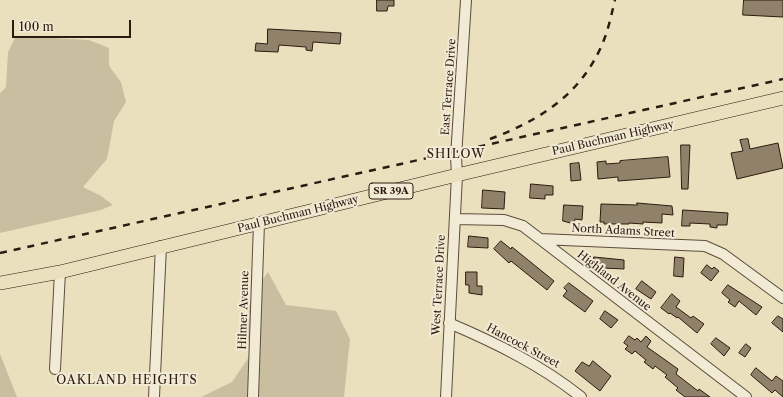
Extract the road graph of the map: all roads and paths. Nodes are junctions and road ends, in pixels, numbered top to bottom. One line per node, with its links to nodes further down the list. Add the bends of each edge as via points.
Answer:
1 (466, 0): 3 (street, East Terrace Drive)
2 (783, 98): 3 (main road, Paul Buchman Highway / SR 39A)
3 (457, 175): 4 (street, West Terrace Drive); 5 (main road, Paul Buchman Highway / SR 39A)
4 (455, 219): 6 (street, Highland Avenue, via 504,220 523,226); 11 (street, West Terrace Drive)
5 (259, 223): 7 (main road, Paul Buchman Highway / SR 39A); 14 (street, Hilmer Avenue)
6 (540, 239): 10 (street, North Adams Street, via 705,246 723,254); 17 (street, Highland Avenue)
7 (161, 246): 8 (main road, Paul Buchman Highway / SR 39A); 13 (street)
8 (60, 272): 9 (main road, Paul Buchman Highway / SR 39A); 12 (street)
9 (0, 283)
10 (783, 298)
11 (449, 324): 15 (street, West Terrace Drive); 16 (street, Hancock Street, via 489,340 556,377)
12 (54, 369)
13 (154, 397)
14 (253, 397)
15 (446, 397)
16 (581, 397)
17 (746, 397)

